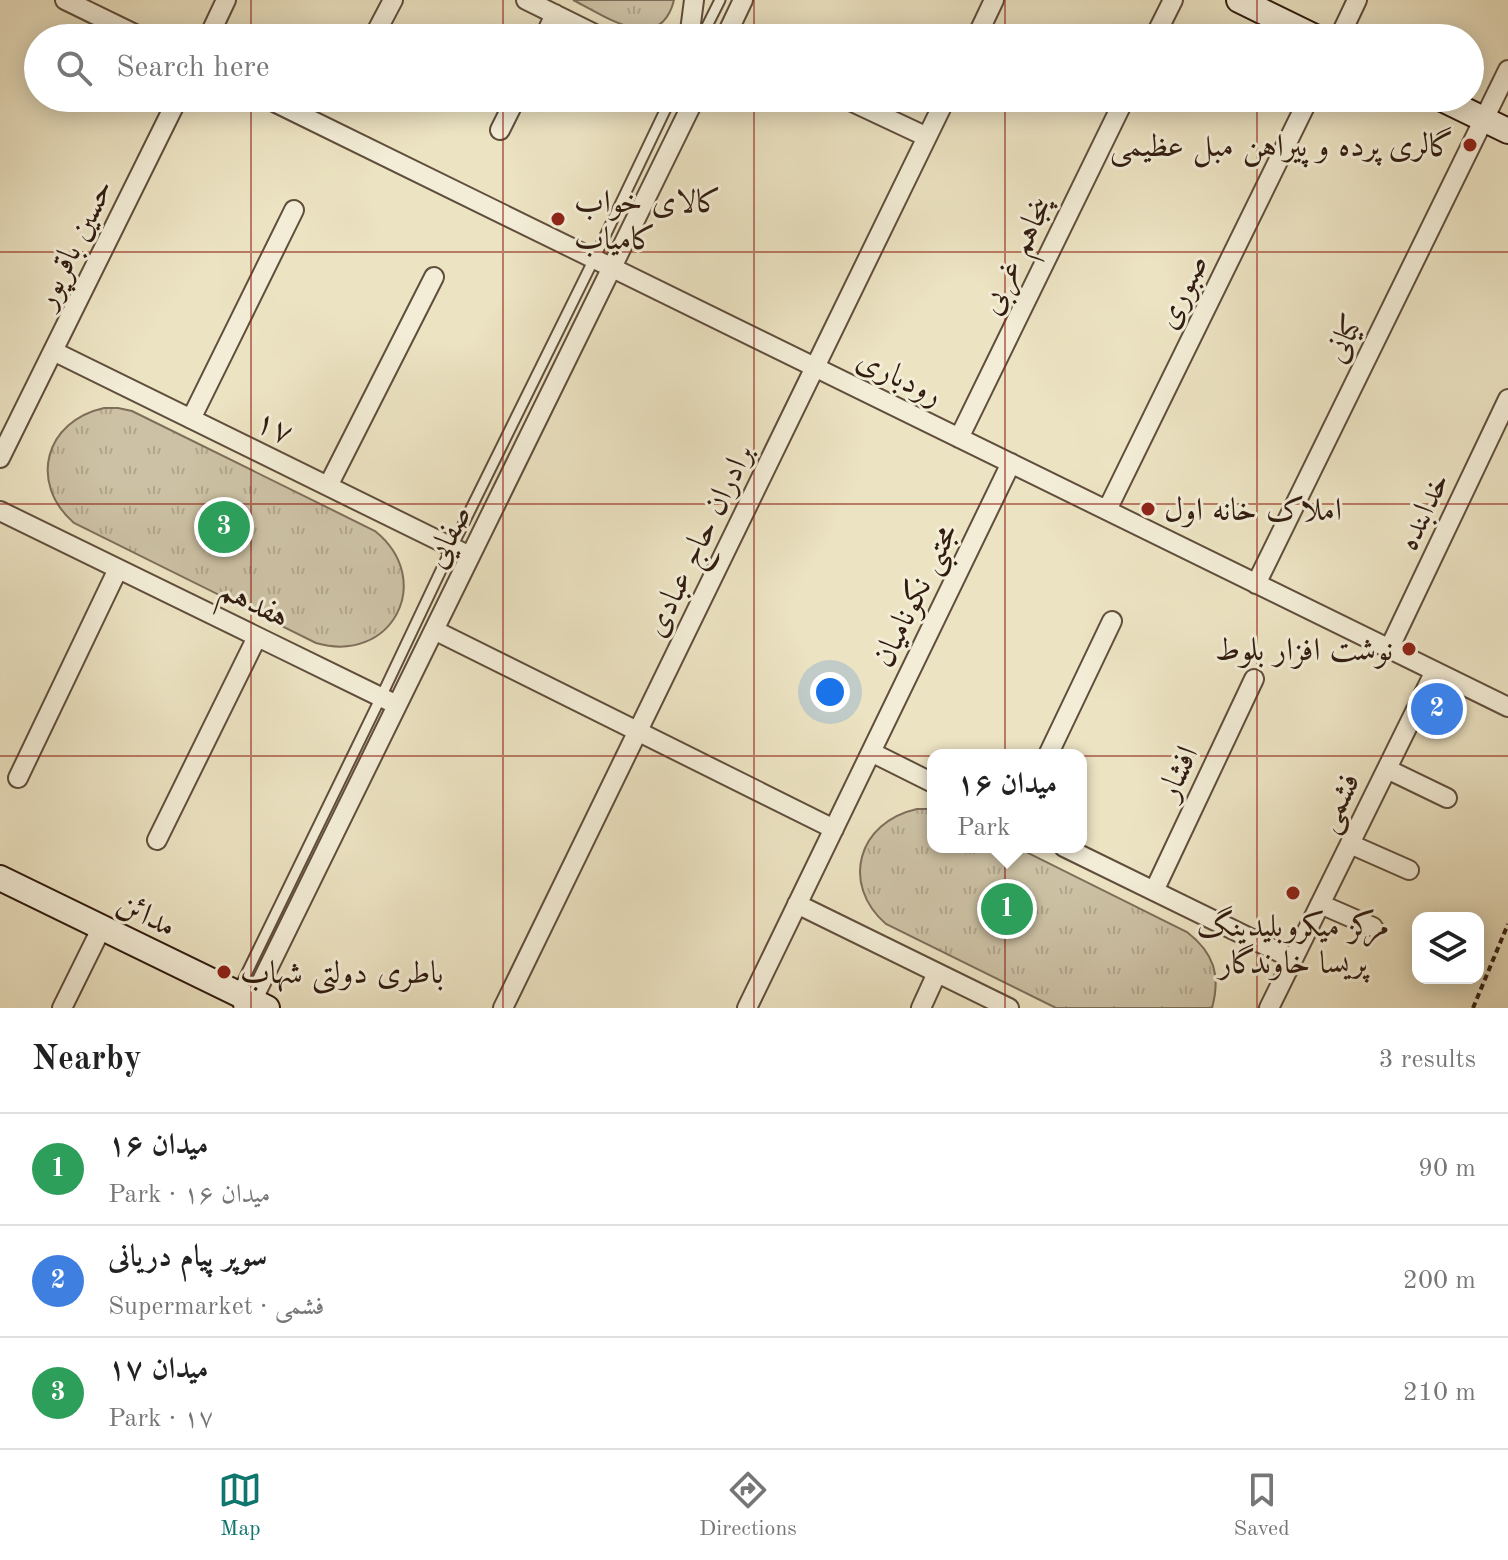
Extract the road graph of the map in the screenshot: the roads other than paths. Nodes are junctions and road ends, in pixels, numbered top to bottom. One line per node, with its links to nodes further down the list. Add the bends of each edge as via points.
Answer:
1 (65, 0): 13 (street)
2 (226, 0): 14 (street)
3 (393, 0): 15 (street)
4 (526, 0): 12 (street)
5 (694, 0): 18 (street)
6 (720, 0): 19 (lane)
7 (743, 0): 20 (street)
8 (994, 0): 21 (street)
9 (1173, 0): 22 (street)
10 (1239, 0): 23 (main road)
11 (1357, 0): 24 (street)
12 (555, 14): 16 (street); 17 (street)
13 (114, 24)
14 (215, 24)
15 (380, 24)
16 (550, 24)
17 (575, 24)
18 (691, 24)
19 (708, 24)
20 (732, 24)
21 (983, 24)
22 (1161, 24)
23 (1288, 24)
24 (1346, 24)
25 (1508, 70): 36 (street, کیانی)
26 (171, 112): 44 (street, حسین باقرپور)
27 (295, 112): 41 (street, رودباری)
28 (509, 112): 37 (street)
29 (664, 112): 41 (lane)
30 (688, 112): 42 (street, صفایی)
31 (874, 112): 39 (street)
32 (939, 112): 39 (street, برادران حاج عبادی)
33 (1118, 112): 49 (street, پنجاهم غربی)
34 (1302, 112): 53 (street, صبوری)
35 (1468, 112): 36 (main road)
36 (1484, 120): 38 (main road); 58 (street, کیانی)
37 (500, 130)
38 (1508, 131)
39 (927, 137): 45 (street, برادران حاج عبادی)
40 (294, 210): 47 (street)
41 (594, 259): 42 (street, رودباری); 55 (lane)
42 (612, 268): 45 (street, رودباری); 56 (street, صفایی)
43 (434, 277): 52 (street)
44 (53, 351): 47 (street, ۱۷); 48 (street, حسین باقرپور)
45 (815, 367): 49 (street, رودباری); 67 (street, برادران حاج عبادی)
46 (1508, 399): 62 (street, خدابنده)
47 (191, 419): 52 (street, ۱۷)
48 (8, 424): 50 (street, حسین باقرپور)
49 (959, 438): 51 (street, رودباری)
50 (0, 458)
51 (1011, 463): 53 (street, رودباری); 69 (street, مجتبی نکونامیان)
52 (328, 486): 55 (street, ۱۷)
53 (1107, 510): 58 (street, رودباری)
54 (0, 511): 57 (street, هفدهم)
55 (452, 547): 56 (street, ۱۷); 65 (lane)
56 (470, 556): 60 (street, صفایی)
57 (118, 569): 61 (street, هفدهم); 71 (street)
58 (1256, 584): 62 (street, رودباری)
59 (1112, 621): 68 (street)
60 (434, 630): 65 (street, صفایی); 67 (street)
61 (257, 637): 65 (street, هفدهم); 75 (street)
62 (1389, 649): 63 (street, رودباری)
63 (1435, 671): 66 (street, رودباری); 70 (street, فشمی)
64 (1254, 679): 80 (street, افشار)
65 (389, 701): 87 (street, صفایی)
66 (1508, 707)
67 (638, 731): 74 (street); 89 (street, برادران حاج عبادی)
68 (1051, 749)
69 (871, 752): 72 (street); 74 (street, مجتبی نکونامیان)
70 (1387, 769): 73 (street); 76 (street, فشمی)
71 (18, 778)
72 (927, 780)
73 (1447, 798)
74 (834, 829): 81 (street, مجتبی نکونامیان)
75 (157, 840)
76 (1350, 844): 78 (street); 82 (street, فشمی)
77 (1076, 853): 80 (street)
78 (1409, 870)
79 (0, 878): 83 (main road, مدائن)
80 (1154, 891): 85 (street)
81 (797, 904): 86 (street); 90 (street)
82 (1320, 904): 84 (street); 85 (street, فشمی)
83 (102, 927): 87 (main road, مدائن); 88 (street)
84 (1373, 927)
85 (1293, 959): 93 (street, فشمی)
86 (937, 973): 91 (street); 92 (street)
87 (249, 1003)
88 (62, 1008)
89 (503, 1008)
90 (747, 1008)
91 (921, 1008)
92 (1009, 1008)
93 (1269, 1008)

